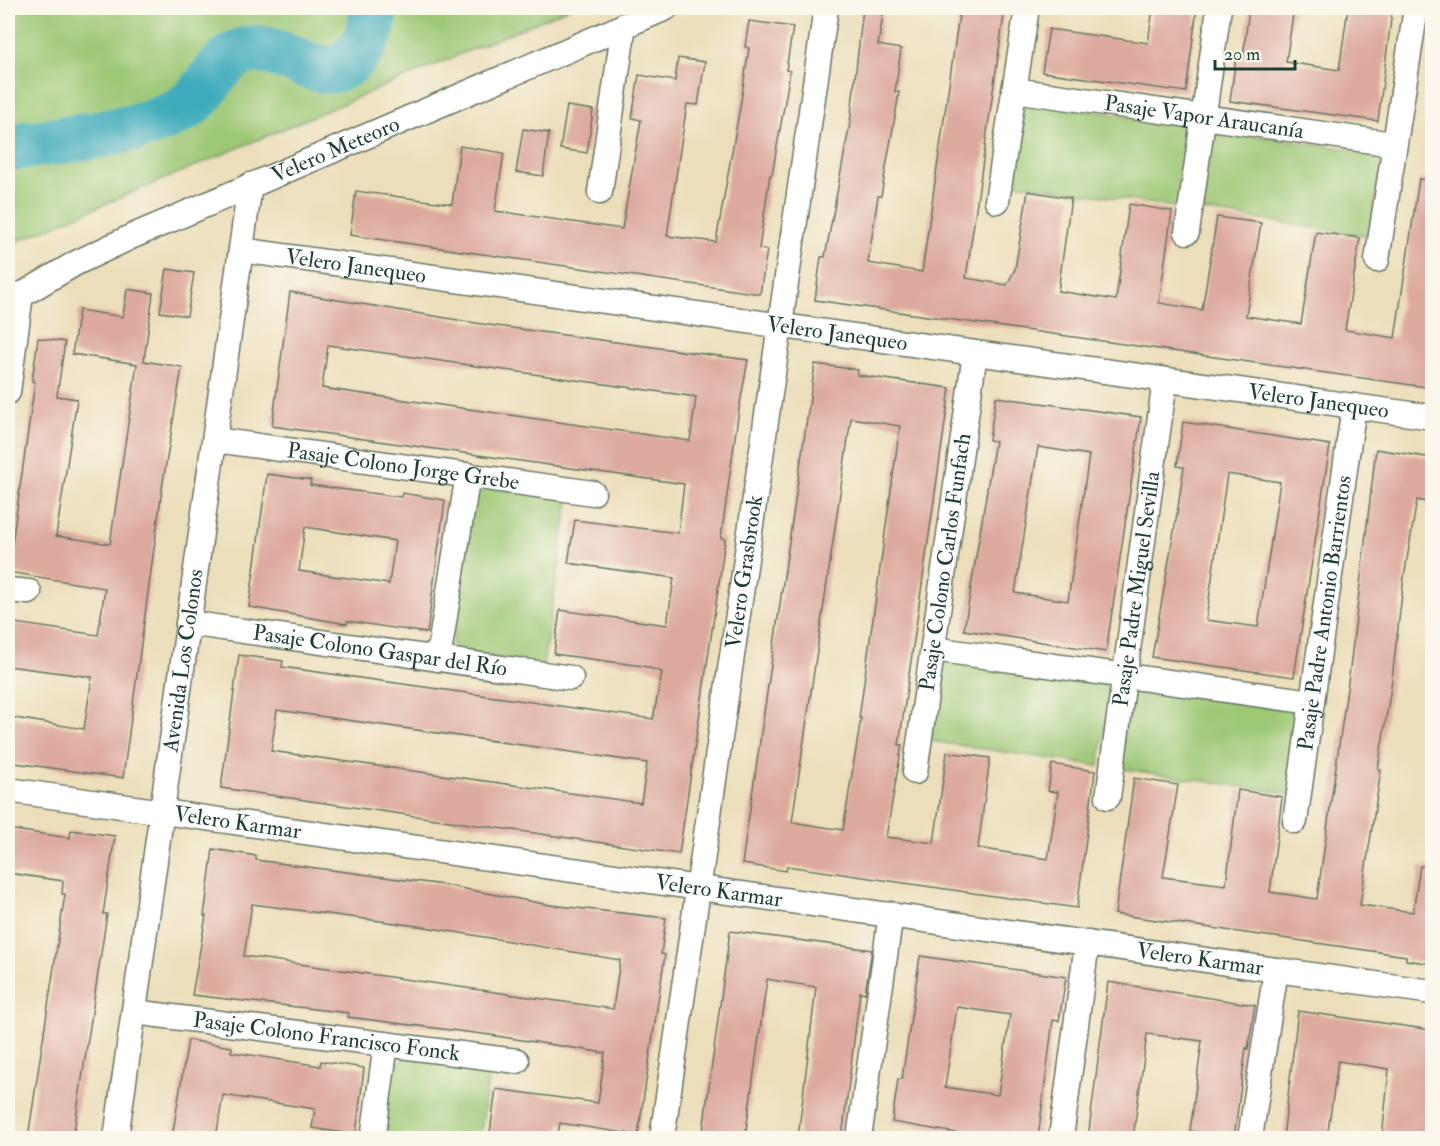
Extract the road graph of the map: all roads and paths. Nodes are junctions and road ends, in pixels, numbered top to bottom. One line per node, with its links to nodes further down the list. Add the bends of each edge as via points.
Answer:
1 (666, 8): 6 (street, Velero Meteoro)
2 (826, 8): 17 (street, Velero Grasbrook)
3 (1027, 8): 7 (street)
4 (1219, 8): 8 (street)
5 (1416, 8): 9 (street)
6 (624, 25): 10 (street, Velero Meteoro); 11 (street)
7 (1014, 90): 8 (street, Pasaje Vapor Araucanía); 12 (street)
8 (1204, 117): 9 (street, Pasaje Vapor Araucanía); 13 (street)
9 (1394, 144): 15 (street)
10 (250, 185): 14 (street, Avenida Los Colonos); 16 (street, Velero Meteoro, via 76,263)
11 (600, 192)
12 (997, 201)
13 (1187, 232)
14 (241, 250): 17 (street, Velero Janequeo); 23 (street, Avenida Los Colonos)
15 (1377, 260)
16 (14, 299): 20 (street)
17 (779, 325): 18 (street, Velero Janequeo); 37 (street, Velero Grasbrook)
18 (975, 352): 19 (street, Velero Janequeo); 27 (street, Pasaje Colono Carlos Funfach)
19 (1165, 380): 21 (street, Velero Janequeo); 29 (street, Pasaje Padre Miguel Sevilla)
20 (8, 392)
21 (1354, 406): 22 (street, Velero Janequeo); 31 (street, Pasaje Padre Antonio Barrientos)
22 (1432, 417)
23 (214, 440): 24 (street, Pasaje Colono Jorge Grebe); 26 (street, Avenida Los Colonos)
24 (468, 476): 25 (street, Pasaje Colono Jorge Grebe); 28 (street)
25 (593, 493)
26 (188, 623): 28 (street, Pasaje Colono Gaspar del Río); 35 (street, Avenida Los Colonos)
27 (933, 649): 29 (street); 32 (street, Pasaje Colono Carlos Funfach)
28 (438, 659): 30 (street, Pasaje Colono Gaspar del Río)
29 (1125, 676): 31 (street); 34 (street, Pasaje Padre Miguel Sevilla)
30 (571, 678)
31 (1312, 702): 36 (street, Pasaje Padre Antonio Barrientos)
32 (915, 772)
33 (8, 790): 35 (street, Velero Karmar)
34 (1108, 797)
35 (162, 812): 37 (street, Velero Karmar); 42 (street, Avenida Los Colonos)
36 (1294, 821)
37 (698, 887): 38 (street, Velero Karmar); 47 (street, Velero Grasbrook)
38 (891, 914): 39 (street, Velero Karmar); 48 (street)
39 (1087, 943): 40 (street, Velero Karmar); 49 (street)
40 (1276, 970): 41 (street, Velero Karmar); 50 (street)
41 (1432, 992)
42 (134, 1012): 43 (street, Pasaje Colono Francisco Fonck); 45 (street, Avenida Los Colonos)
43 (386, 1044): 44 (street, Pasaje Colono Francisco Fonck); 46 (street)
44 (517, 1061)
45 (116, 1138)
46 (373, 1138)
47 (662, 1138)
48 (859, 1138)
49 (1061, 1138)
50 (1250, 1138)

